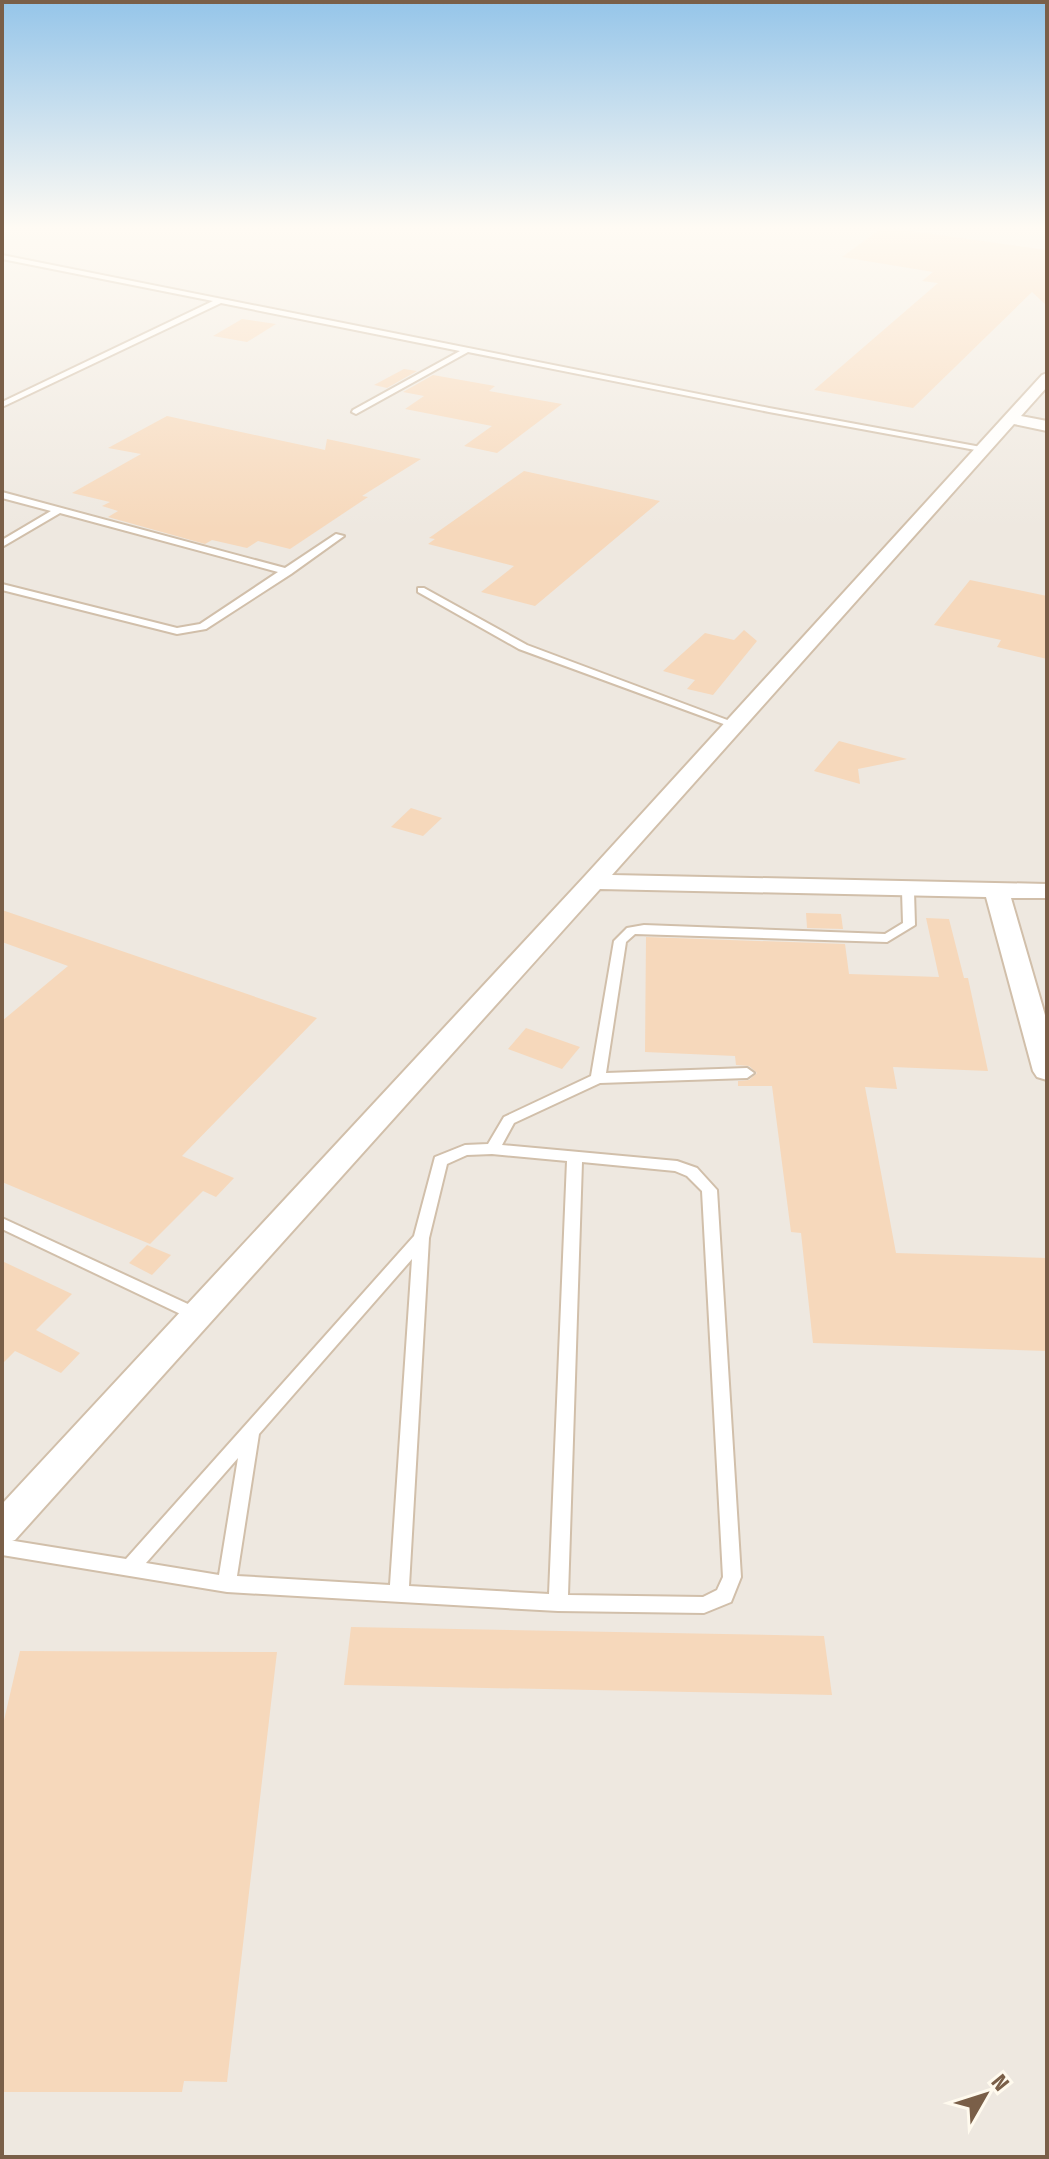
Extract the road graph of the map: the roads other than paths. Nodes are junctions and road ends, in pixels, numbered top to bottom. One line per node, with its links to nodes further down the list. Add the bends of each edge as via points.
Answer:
1 (163, 328): 5 (lane)
2 (351, 328): 3 (lane)
3 (465, 351): 6 (lane); 9 (lane)
4 (1047, 378): 7 (street)
5 (2, 405)
6 (356, 412)
7 (1012, 419): 8 (street); 9 (street)
8 (1047, 426)
9 (981, 449): 17 (street)
10 (2, 495): 11 (lane)
11 (59, 510): 13 (lane); 14 (lane)
12 (339, 536): 14 (lane)
13 (2, 544)
14 (288, 572): 15 (lane, via 191,631)
15 (2, 587)
16 (421, 590): 17 (lane, via 523,647)
17 (733, 724): 18 (street)
18 (593, 882): 19 (street); 29 (street)
19 (908, 891): 20 (street); 24 (lane, via 909,925 887,938 631,931 620,941)
20 (997, 891): 21 (street); 22 (street)
21 (1047, 891)
22 (1047, 1071)
23 (747, 1073): 24 (lane)
24 (598, 1078): 25 (lane, via 509,1120)
25 (492, 1149): 26 (lane); 28 (lane, via 465,1150 440,1161)
26 (575, 1156): 36 (lane); 36 (lane, via 677,1166 692,1172 709,1190 732,1577 724,1596 704,1605)
27 (2, 1223): 29 (lane)
28 (421, 1238): 30 (lane); 35 (lane)
29 (197, 1315): 31 (street)
30 (250, 1432): 33 (lane); 34 (lane)
31 (2, 1529)
32 (2, 1547): 33 (lane)
33 (130, 1568): 34 (lane)
34 (227, 1584): 35 (lane)
35 (399, 1593): 36 (lane)
36 (558, 1603)

